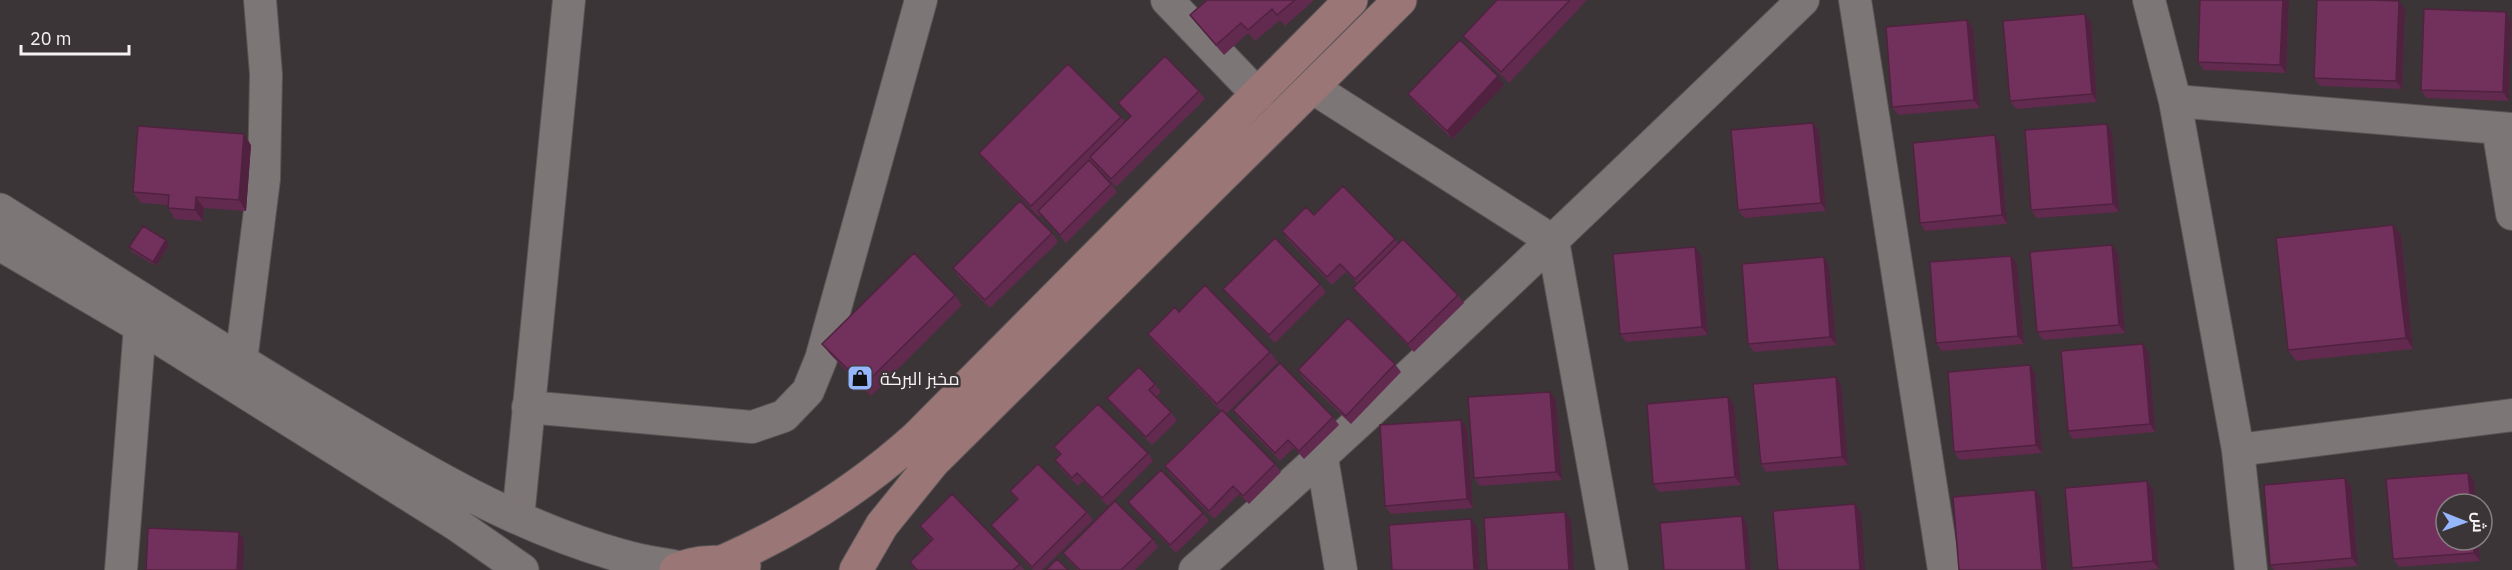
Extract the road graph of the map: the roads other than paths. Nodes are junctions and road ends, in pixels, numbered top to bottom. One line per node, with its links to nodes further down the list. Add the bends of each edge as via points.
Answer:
1 (260, 0): 19 (street, via 266,74 264,179)
2 (569, 0): 20 (street)
3 (921, 0): 20 (street, via 821,359 808,391 784,416 752,427)
4 (1167, 0): 11 (street)
5 (1351, 0): 11 (main road)
6 (1400, 0): 10 (main road)
7 (1803, 0): 16 (street)
8 (1855, 0): 34 (street)
9 (2149, 0): 12 (street)
10 (1313, 88): 16 (street); 30 (main road, via 933,462 882,525)
11 (1258, 95): 25 (main road, via 888,463 793,529)
12 (2175, 101): 13 (street); 22 (street)
13 (2505, 128): 15 (street)
14 (0, 210): 19 (street)
15 (2512, 214)
16 (1553, 241): 23 (street); 33 (street)
17 (0, 244): 18 (street)
18 (140, 326): 27 (street); 28 (street)
19 (241, 362): 24 (street, via 440,480)
20 (528, 407): 24 (street)
21 (2512, 415): 22 (street)
22 (2238, 450): 35 (street)
23 (1322, 458): 31 (street); 32 (street)
24 (518, 518): 26 (street, via 623,557)
25 (722, 562): 26 (main road); 29 (main road)
26 (678, 569)
27 (121, 570)
28 (522, 570)
29 (754, 570)
30 (856, 570)
31 (1195, 570)
32 (1341, 570)
33 (1612, 570)
34 (1944, 570)
35 (2251, 570)

